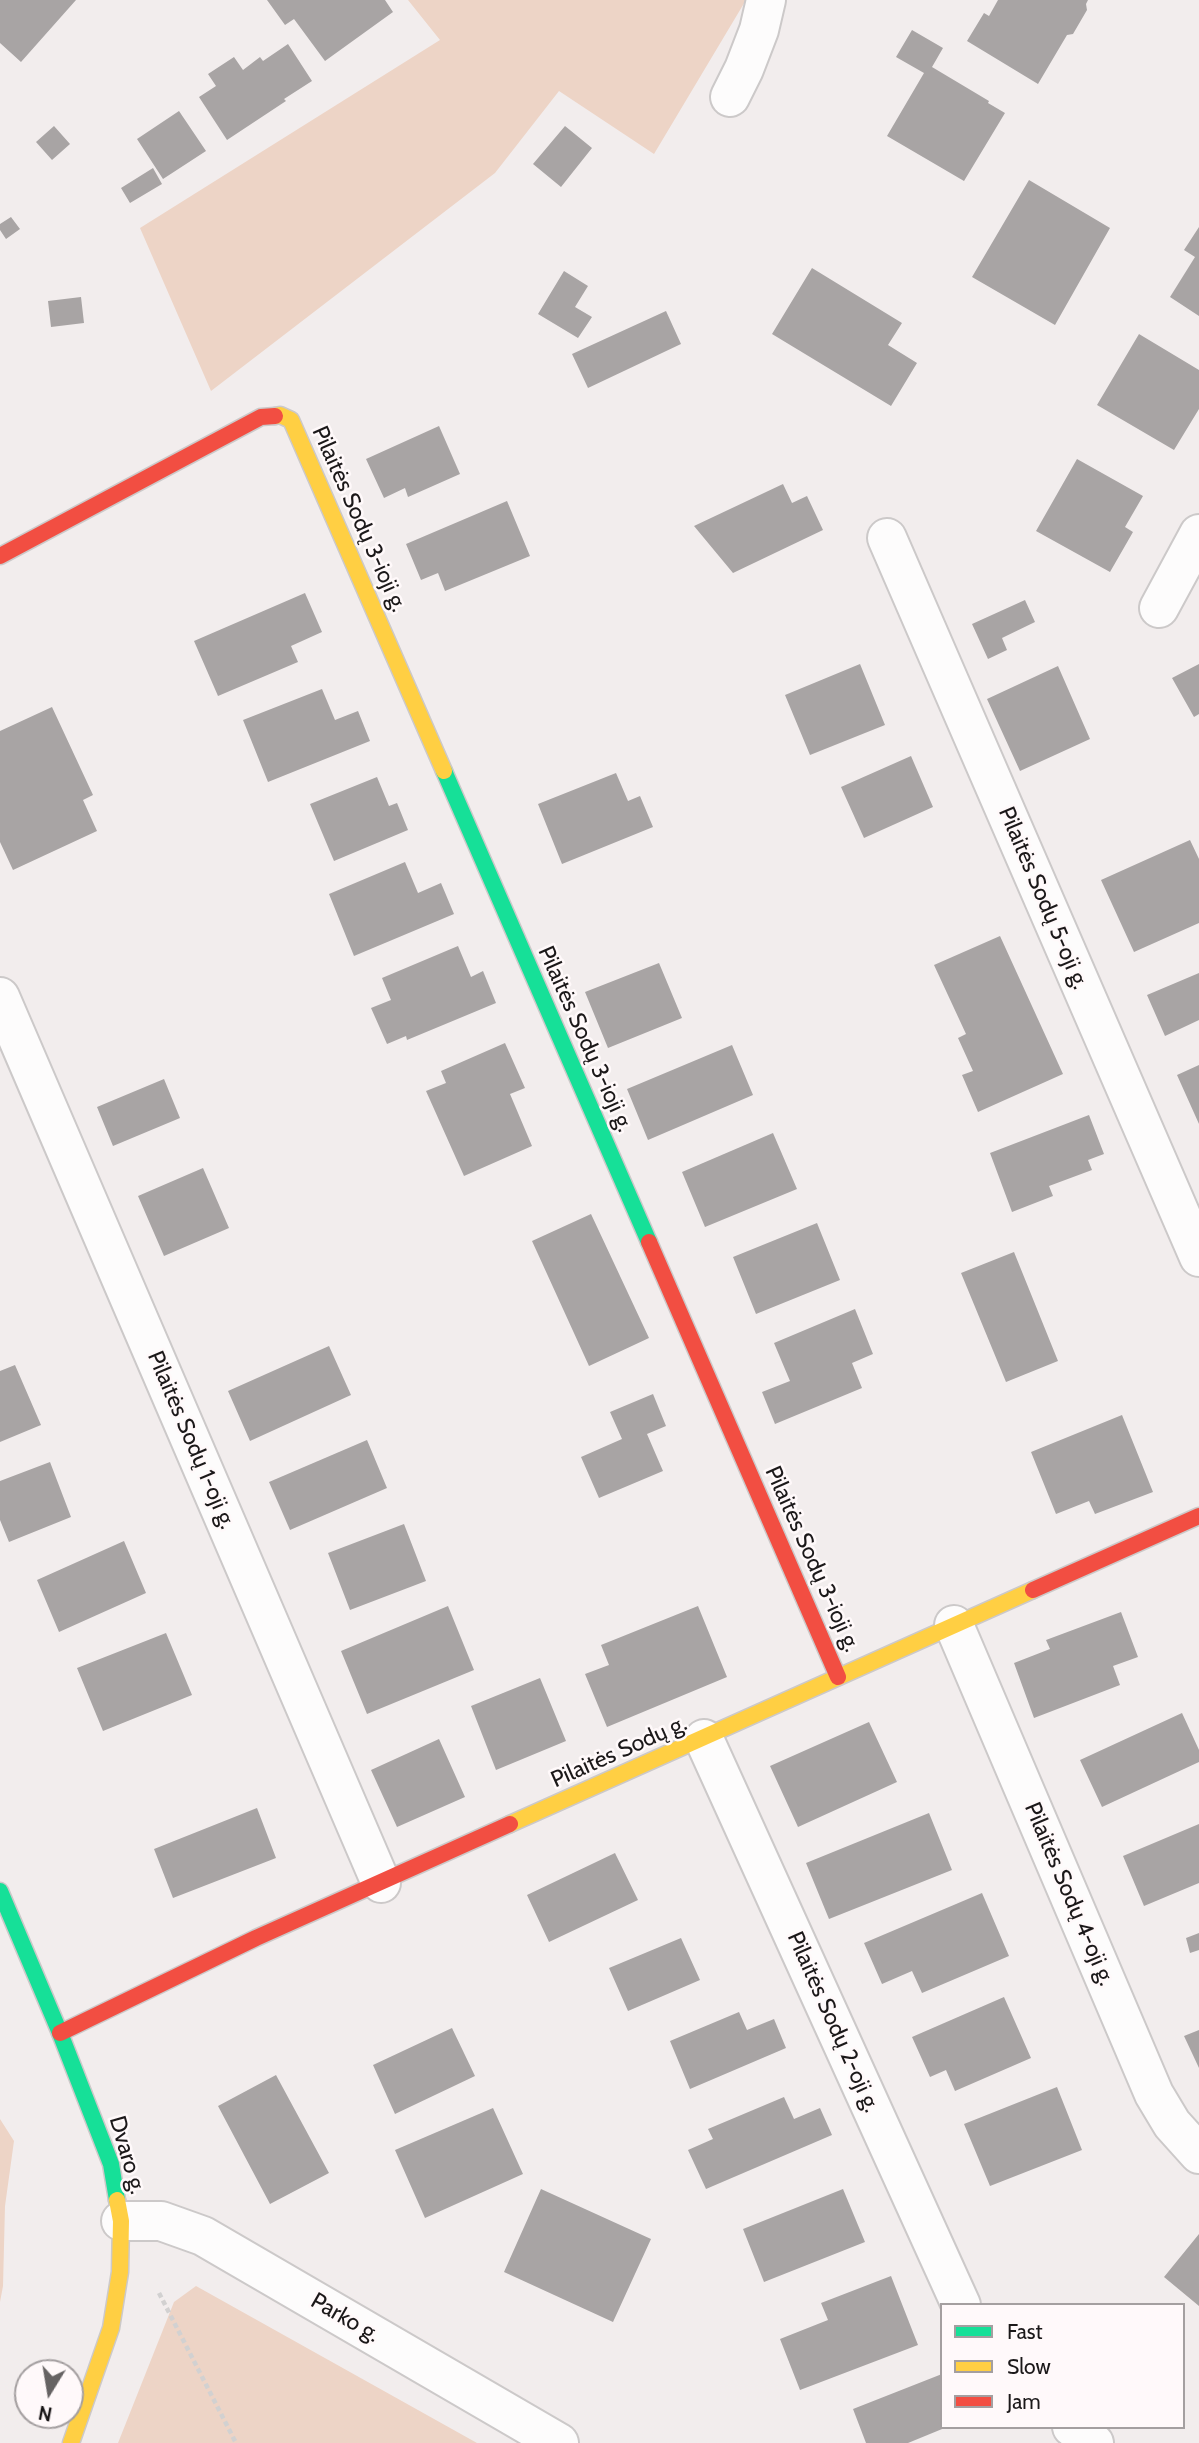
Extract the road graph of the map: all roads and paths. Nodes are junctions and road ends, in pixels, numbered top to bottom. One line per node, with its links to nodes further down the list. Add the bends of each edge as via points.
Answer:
1 (766, 0): 2 (street, via 760,30)
2 (730, 97)
3 (1199, 534): 6 (street)
4 (887, 538): 8 (street, Pilaitės Sodų 5-oji g.)
5 (0, 556): 11 (street, Pilaitės Sodų 3-ioji g., via 261,416 280,415 291,420)
6 (1159, 608)
7 (0, 997): 13 (street, Pilaitės Sodų 1-oji g.)
8 (1199, 1257)
9 (1199, 1516): 10 (street, Pilaitės Sodų g.)
10 (954, 1625): 11 (street, Pilaitės Sodų g.); 16 (street, Pilaitės Sodų 4-oji g., via 1154,2094 1172,2124)
11 (838, 1676): 12 (street, Pilaitės Sodų g.)
12 (704, 1739): 13 (street, Pilaitės Sodų g.); 19 (street, Pilaitės Sodų 2-oji g.)
13 (381, 1883): 15 (street, Pilaitės Sodų g.)
14 (0, 1891): 15 (street, Dvaro g.)
15 (60, 2033): 17 (street, Dvaro g., via 111,2164)
16 (1199, 2154)
17 (121, 2221): 21 (street, Dvaro g., via 120,2272 111,2328); 23 (street, Parko g., via 161,2221 203,2236)
18 (153, 2283): 22 (path)
19 (960, 2303)
20 (1075, 2429): 24 (street)
21 (71, 2443)
22 (236, 2443)
23 (559, 2443)
24 (1094, 2443)

